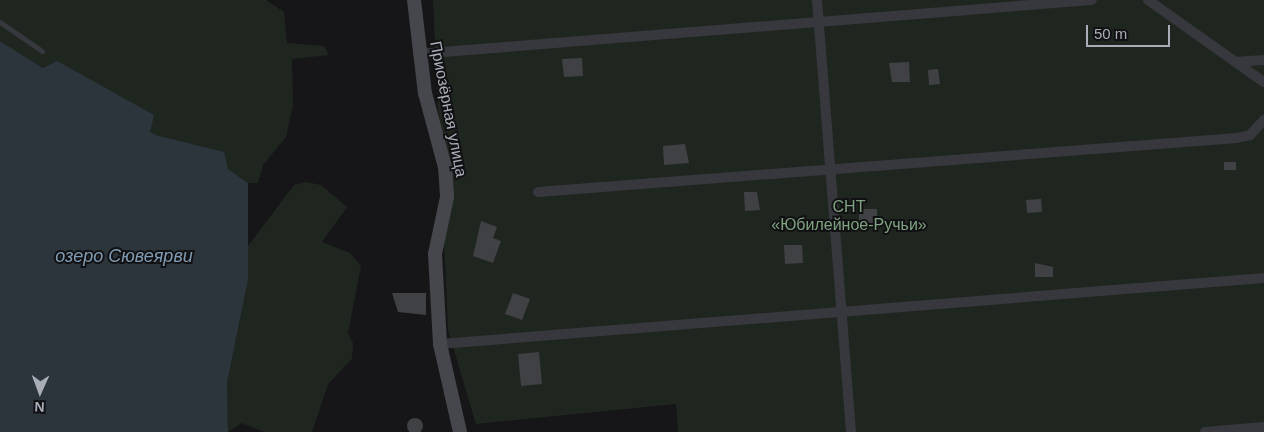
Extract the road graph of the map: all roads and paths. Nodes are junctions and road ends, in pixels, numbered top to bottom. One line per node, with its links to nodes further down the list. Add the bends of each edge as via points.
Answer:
1 (414, 0): 8 (street, Приозёрная улица)
2 (817, 0): 5 (street)
3 (1092, 0): 5 (street)
4 (1148, 0): 10 (street)
5 (819, 21): 8 (street); 13 (street)
6 (0, 22): 7 (lane)
7 (42, 51)
8 (418, 54): 17 (street, Приозёрная улица, via 445,167 447,197 435,254)
9 (1264, 60): 10 (street)
10 (1235, 62): 11 (street)
11 (1264, 82)
12 (1264, 120): 13 (street, via 1250,135 1237,138)
13 (829, 168): 14 (street); 16 (street)
14 (538, 192)
15 (1264, 278): 16 (street)
16 (840, 313): 17 (street); 20 (street)
17 (440, 344): 19 (street, Приозёрная улица)
18 (1264, 427): 21 (street)
19 (460, 432)
20 (851, 432)
21 (1205, 432)

